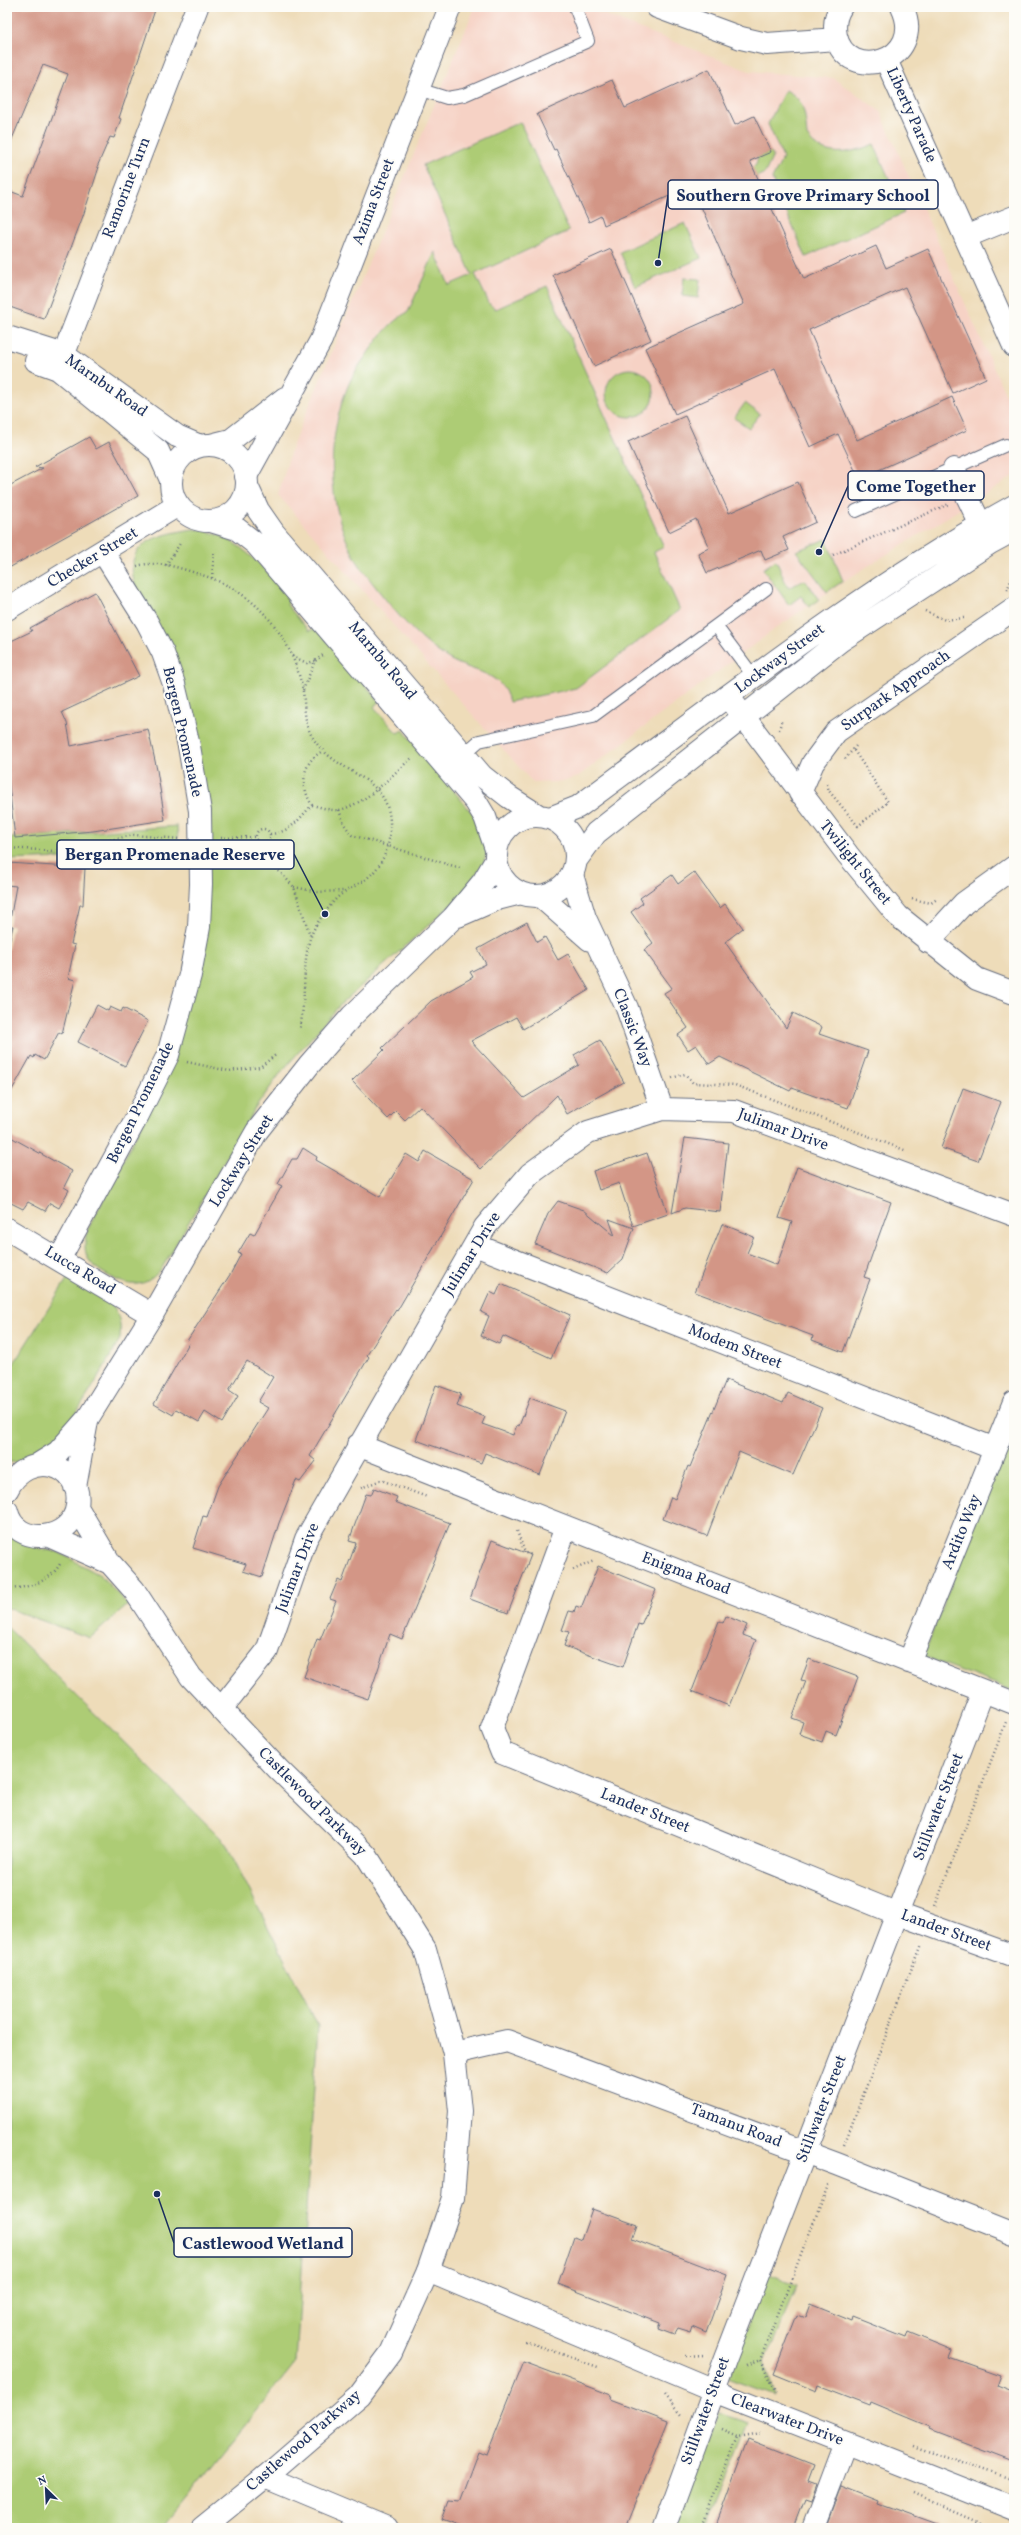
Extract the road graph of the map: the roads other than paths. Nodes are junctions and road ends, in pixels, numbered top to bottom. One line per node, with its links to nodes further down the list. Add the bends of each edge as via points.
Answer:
1 (197, 7): 15 (street, Ramorine Turn)
2 (450, 7): 9 (street, Azima Street)
3 (575, 7): 9 (lane, via 588,41 464,95 446,98)
4 (657, 7): 7 (street, via 741,38 767,44)
5 (902, 7): 8 (street, via 908,26 907,37 902,47)
6 (840, 8): 7 (street, via 835,29)
7 (837, 39): 8 (street, via 847,54 863,62 875,63)
8 (886, 60): 11 (street, Liberty Parade)
9 (418, 89): 16 (street, Azima Street, via 320,340)
10 (1014, 216): 11 (street)
11 (965, 237): 13 (street, Liberty Parade)
12 (7, 337): 15 (street, Marnbu Road)
13 (1014, 346)
14 (7, 352): 15 (street, Marnbu Road)
15 (61, 362): 18 (street, Marnbu Road, via 177,436); 20 (street, Marnbu Road, via 158,451)
16 (291, 393): 18 (street, via 231,440); 21 (street, Azima Street)
17 (1006, 445): 19 (lane)
18 (206, 446): 20 (street, via 189,450 180,458); 21 (street, via 223,448 234,455 242,464)
19 (954, 468): 24 (lane); 27 (street)
20 (171, 480): 22 (street, via 171,489)
21 (247, 481): 25 (street, via 244,496 232,514); 36 (street, Marnbu Road, via 258,510 274,532)
22 (178, 505): 25 (street, via 198,520); 28 (street, Checker Street)
23 (1014, 506): 27 (street, Lockway Street)
24 (856, 511)
25 (211, 521): 39 (street, Marnbu Road, via 237,529 256,544 476,802 485,817)
26 (1014, 530): 27 (street, Lockway Street)
27 (985, 534): 33 (street, Lockway Street, via 857,604); 35 (street, Lockway Street)
28 (103, 552): 31 (street, Checker Street); 51 (street, Bergen Promenade, via 147,622 163,653 174,684 189,746 200,810 199,927 190,975 168,1055)
29 (766, 589): 32 (lane)
30 (1009, 602): 37 (street, Surpark Approach, via 836,732 813,763)
31 (7, 610)
32 (716, 626): 33 (lane); 36 (lane, via 593,716 479,741)
33 (754, 677): 34 (street, Lockway Street)
34 (728, 696): 35 (street, Twilight Street); 38 (street, Lockway Street, via 578,807)
35 (743, 716): 37 (street, Twilight Street); 40 (street, Lockway Street, via 596,833)
36 (464, 754): 38 (street, Marnbu Road, via 492,784)
37 (800, 793): 44 (street, Twilight Street, via 895,912)
38 (544, 817): 39 (street, via 529,816 511,824 502,835); 40 (street, via 559,822 570,834 576,848)
39 (496, 855): 42 (street, via 504,880); 43 (street, Lockway Street, via 483,882)
40 (574, 867): 42 (street, via 558,889); 45 (street, Classic Way, via 579,901)
41 (1014, 868): 44 (street, via 964,903)
42 (531, 895): 43 (street, Lockway Street, via 496,899); 45 (street, Classic Way, via 569,919)
43 (453, 918): 52 (street, Lockway Street, via 352,1016 257,1131)
44 (928, 942): 46 (street, Twilight Street, via 977,979)
45 (598, 948): 47 (street, Classic Way, via 627,1008)
46 (1014, 993)
47 (662, 1109): 48 (street, Julimar Drive, via 734,1111); 50 (street, Julimar Drive, via 588,1132 530,1174 485,1227)
48 (1014, 1215)
49 (7, 1229): 51 (street, Lucca Road)
50 (475, 1245): 55 (street, Julimar Drive); 56 (street, Modem Street)
51 (60, 1258): 52 (street, Lucca Road)
52 (152, 1314): 54 (street, Lockway Street)
53 (1014, 1402): 56 (street, Ardito Way)
54 (88, 1418): 57 (street, Lockway Street, via 58,1452); 60 (street, Lockway Street)
55 (358, 1445): 62 (street, Enigma Road); 67 (street, Julimar Drive, via 306,1539 267,1651)
56 (995, 1449): 65 (street, Ardito Way)
57 (34, 1465): 58 (street); 59 (street, via 20,1472); 60 (street, Castlewood Parkway, via 56,1467 70,1479)
58 (7, 1472)
59 (7, 1490)
60 (76, 1497): 63 (street, Lockway Street, via 68,1526); 64 (street, Castlewood Parkway)
61 (7, 1511): 63 (street, via 14,1525 24,1533 36,1537)
62 (566, 1527): 65 (street, Enigma Road); 69 (street, Lander Street, via 492,1728 502,1753)
63 (49, 1536): 64 (street, Castlewood Parkway)
64 (110, 1563): 67 (street, Castlewood Parkway, via 134,1590 191,1677)
65 (909, 1662): 66 (street, Enigma Road)
66 (980, 1700): 68 (street, Enigma Road); 69 (street, Stillwater Street)
67 (221, 1708): 71 (street, Castlewood Parkway, via 278,1769 366,1855 425,1949)
68 (1010, 1716)
69 (898, 1914): 70 (street, Lander Street); 72 (street, Stillwater Street)
70 (1014, 1956)
71 (454, 2053): 72 (street, Tamanu Road, via 507,2041); 74 (street, Castlewood Parkway, via 460,2111 453,2198)
72 (805, 2152): 73 (street, Tamanu Road); 75 (street, Stillwater Street)
73 (1014, 2234)
74 (428, 2271): 75 (street, Clearwater Drive); 77 (street, Castlewood Parkway, via 391,2353 359,2396)
75 (714, 2391): 76 (street, Clearwater Drive); 81 (street, Stillwater Street)
76 (845, 2443): 78 (street, Clearwater Drive); 82 (street)
77 (265, 2477): 79 (street, Castlewood Parkway); 80 (street)
78 (1014, 2509)
79 (202, 2528)
80 (388, 2528)
81 (664, 2528)
82 (812, 2528)

